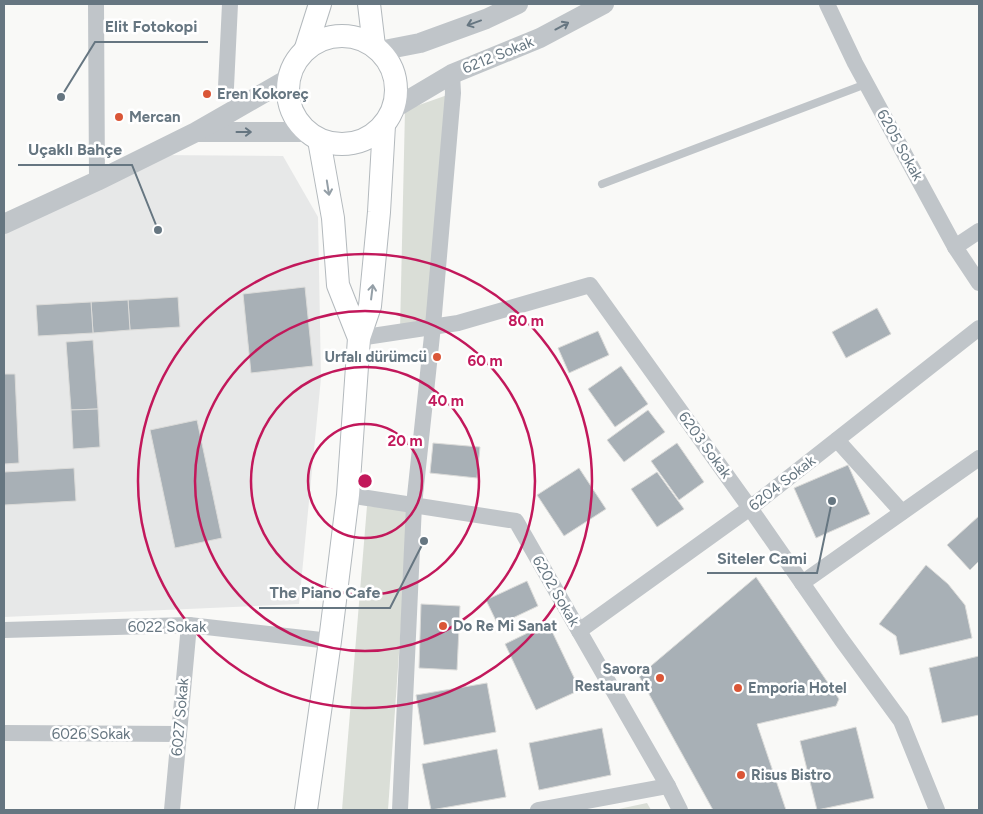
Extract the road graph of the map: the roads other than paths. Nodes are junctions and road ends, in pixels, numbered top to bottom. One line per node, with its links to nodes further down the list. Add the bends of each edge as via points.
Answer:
1 (96, 4): 17 (street)
2 (230, 4): 13 (street)
3 (320, 4): 8 (main road)
4 (369, 4): 9 (main road)
5 (518, 4): 9 (street, one-way to 9, via 420,43)
6 (604, 4): 10 (street, 6212 Sokak, one-way to 6, via 540,38)
7 (827, 4): 12 (street, 6205 Sokak)
8 (306, 48): 9 (main road, via 322,39 340,36 358,38); 11 (main road, via 294,62)
9 (376, 49): 14 (main road, via 394,74 396,92)
10 (452, 74): 14 (street, 6212 Sokak); 23 (street, via 454,93)
11 (288, 79): 15 (street); 16 (main road, via 287,98 292,115)
12 (866, 84): 18 (lane); 21 (street, 6205 Sokak)
13 (226, 87)
14 (389, 117): 16 (main road, via 371,137 354,144 337,145); 25 (main road, one-way to 14, via 370,306)
15 (196, 132): 16 (street, one-way to 16); 17 (street)
16 (313, 136): 25 (main road, one-way to 25, via 333,218 338,285)
17 (98, 180): 19 (street)
18 (602, 184)
19 (4, 224)
20 (979, 231): 21 (street)
21 (955, 247): 22 (street, 6205 Sokak)
22 (979, 282)
23 (433, 326): 25 (street, 6203 Sokak); 29 (street); 30 (street, 6203 Sokak, via 458,323 590,284)
24 (979, 328): 26 (street, 6204 Sokak)
25 (359, 338): 28 (main road)
26 (837, 440): 30 (street, 6204 Sokak); 31 (street)
27 (979, 458): 31 (street)
28 (348, 495): 29 (street, 6202 Sokak); 36 (main road)
29 (414, 505): 35 (street, 6202 Sokak, via 516,521); 42 (street)
30 (750, 508): 32 (street, 6203 Sokak); 35 (street, 6204 Sokak)
31 (902, 512): 32 (street)
32 (802, 583): 45 (street, 6203 Sokak, via 902,721)
33 (189, 625): 34 (street, 6022 Sokak); 36 (street, 6022 Sokak); 38 (street, 6027 Sokak)
34 (4, 630)
35 (579, 630): 39 (street, 6202 Sokak)
36 (330, 641): 41 (main road)
37 (4, 733): 38 (street, 6026 Sokak)
38 (179, 734): 40 (street, 6027 Sokak)
39 (668, 786): 43 (street); 44 (street, 6202 Sokak)
40 (172, 810)
41 (306, 810)
42 (400, 810)
43 (538, 810)
44 (680, 810)
45 (937, 810)

